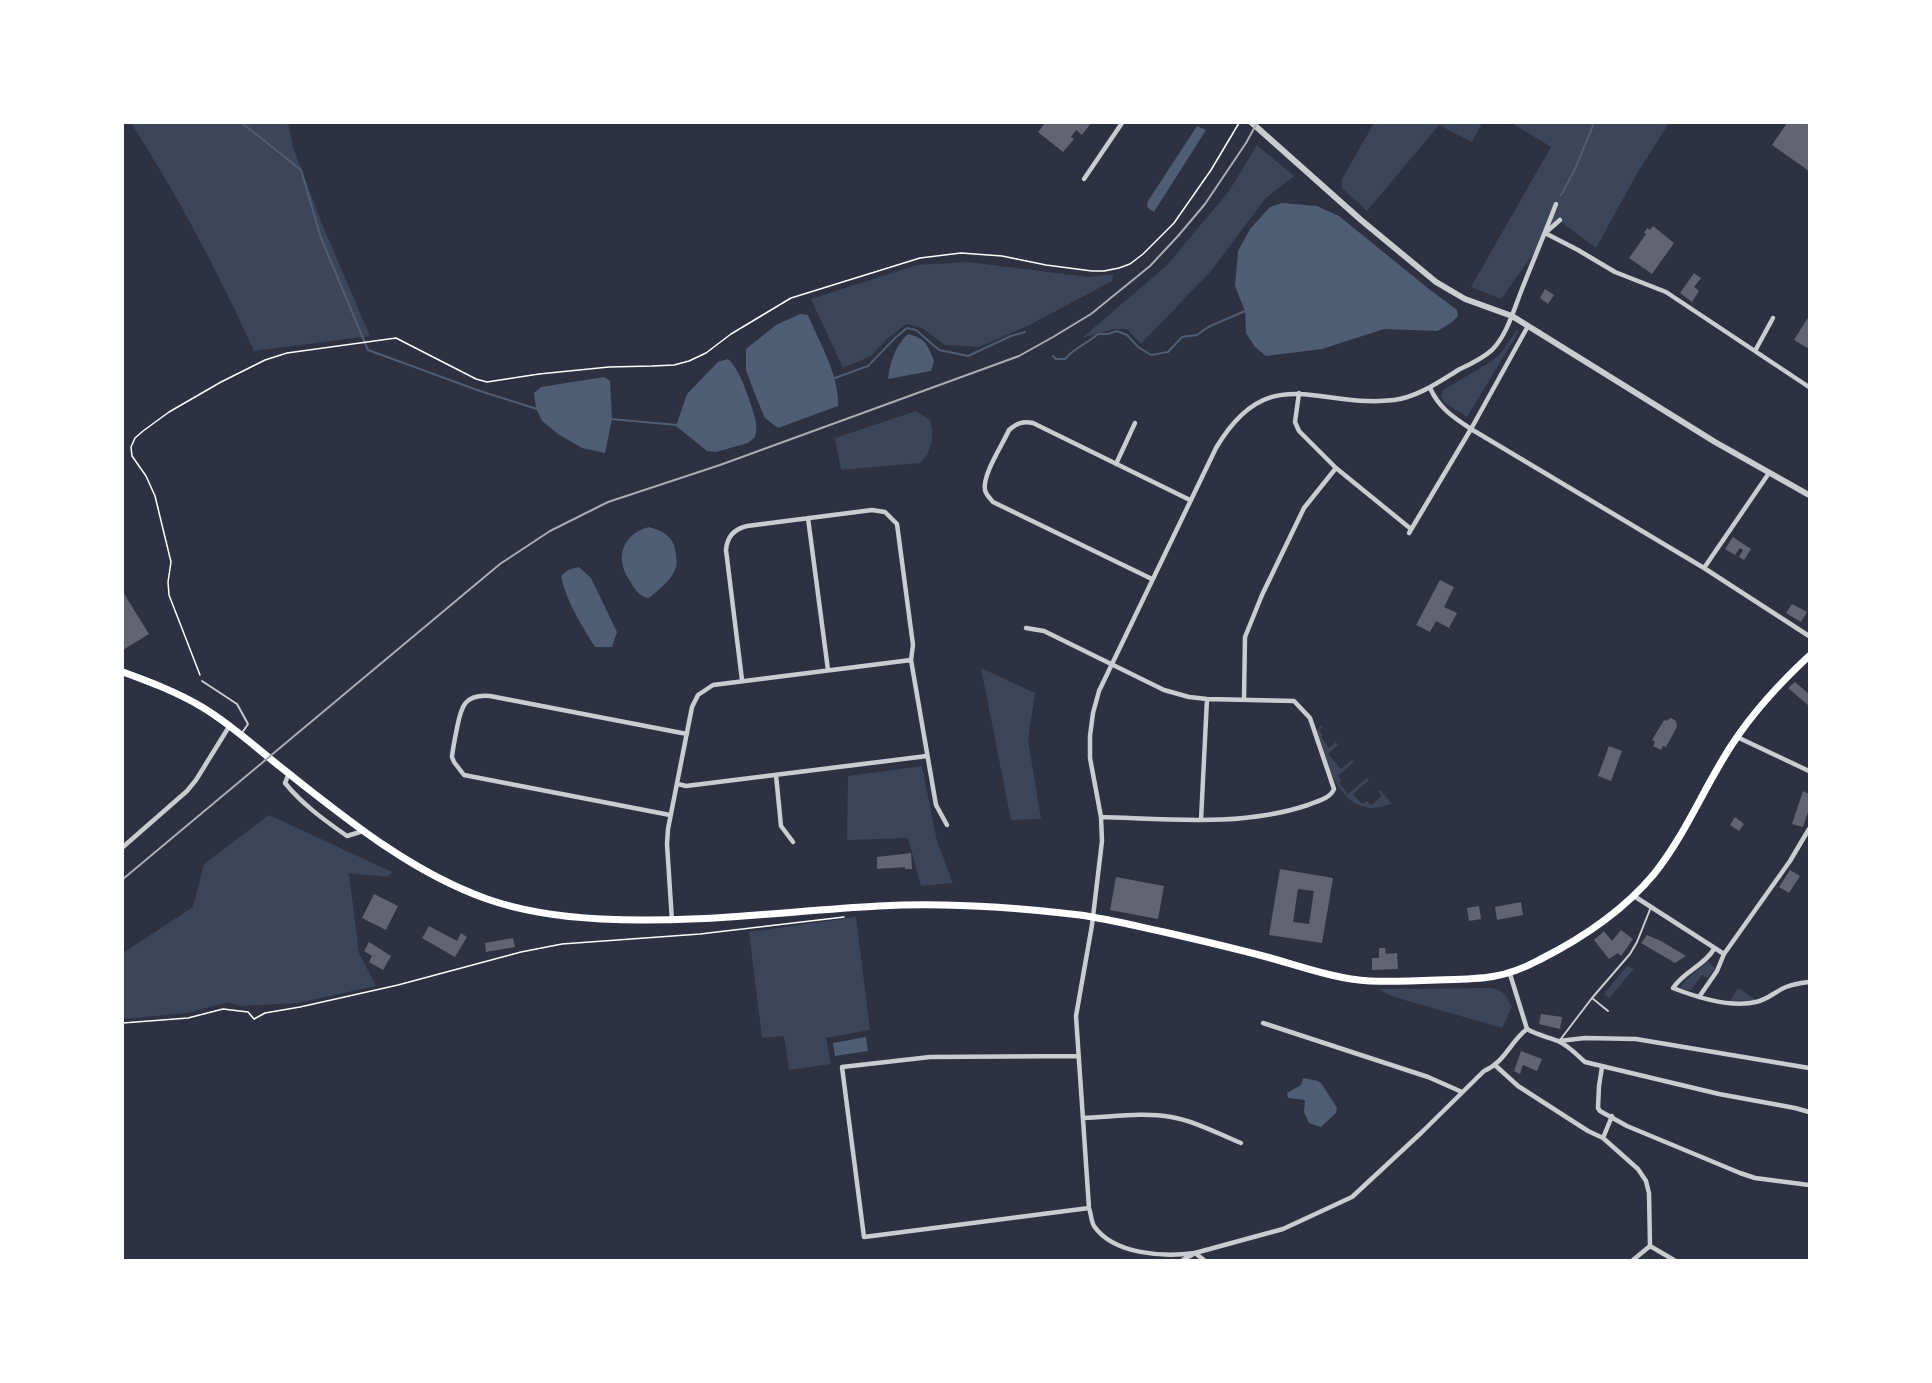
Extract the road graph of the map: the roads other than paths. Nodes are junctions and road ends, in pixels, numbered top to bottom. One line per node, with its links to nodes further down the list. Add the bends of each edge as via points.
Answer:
1 (1122, 123): 3 (street)
2 (1252, 123): 7 (street, via 1436,282 1465,299)
3 (1083, 179)
4 (1556, 204): 6 (street)
5 (1560, 220): 6 (street)
6 (1545, 233): 7 (street); 10 (street, via 1615,272 1666,292)
7 (1512, 316): 9 (street); 12 (street, via 1492,350)
8 (1773, 318): 10 (street)
9 (1528, 326): 15 (street); 18 (street)
10 (1755, 351): 11 (street)
11 (1809, 387)
12 (1430, 388): 13 (street, via 1397,400 1379,401); 15 (street, via 1445,412)
13 (1299, 393): 17 (street, via 1297,427); 20 (street, via 1268,398 1239,417 1226,430)
14 (1135, 423): 16 (street)
15 (1471, 429): 17 (street, via 1410,531); 22 (street)
16 (1116, 464): 20 (street); 23 (street, via 1033,423 1020,423 1010,430 986,478 985,490 993,502)
17 (1336, 468): 34 (street, via 1304,508 1245,637)
18 (1769, 473): 19 (street); 22 (street)
19 (1809, 495)
20 (1190, 500): 23 (street)
21 (808, 518): 27 (street, via 872,510 885,512 897,524 913,645); 29 (street); 31 (street, via 739,528 727,541)
22 (1704, 568): 25 (street)
23 (1152, 579): 28 (street)
24 (1026, 628): 28 (street, via 1044,631)
25 (1809, 636)
26 (1809, 656): 38 (main road)
27 (911, 660): 29 (street); 39 (street)
28 (1110, 664): 33 (street, via 1164,690); 45 (street, via 1099,691 1090,736)
29 (828, 670): 31 (street)
30 (123, 672): 35 (main road, via 188,699)
31 (742, 680): 37 (street, via 713,685 698,694)
32 (202, 681): 36 (lane, via 237,704 248,724)
33 (1207, 699): 34 (street); 46 (street)
34 (1244, 699): 46 (street, via 1294,701 1310,718 1333,793 1283,813)
35 (230, 725): 36 (main road); 53 (street, via 187,791)
36 (241, 734): 40 (main road)
37 (687, 734): 43 (street); 44 (street, via 490,696 473,698 461,708 452,757 464,775)
38 (1737, 737): 41 (street); 54 (main road, via 1678,838)
39 (927, 756): 42 (street); 47 (street, via 936,805)
40 (287, 771): 49 (main road); 49 (street, via 285,783 328,823 347,836)
41 (1809, 771)
42 (776, 775): 43 (street); 51 (street, via 781,826)
43 (678, 784): 44 (street)
44 (670, 815): 57 (street, via 667,844)
45 (1101, 816): 46 (street); 56 (street, via 1100,867)
46 (1201, 820)
47 (947, 825)
48 (1809, 829): 50 (street)
49 (363, 831): 57 (main road, via 424,871 520,910 579,918)
50 (1802, 840): 52 (street); 59 (street)
51 (793, 843)
52 (1809, 843)
53 (123, 847)
54 (1634, 896): 55 (street); 60 (main road, via 1581,936)
55 (1651, 908): 58 (street); 63 (lane, via 1630,954)
56 (1093, 917): 57 (main road, via 953,904); 60 (main road, via 1367,981 1471,980); 68 (street, via 1076,1016)
57 (672, 921)
58 (1714, 949): 59 (street); 62 (street, via 1673,988)
59 (1724, 954): 62 (street)
60 (1510, 975): 66 (street)
61 (1809, 982): 62 (street, via 1788,986 1757,1002 1724,1003)
62 (1698, 997)
63 (1592, 998): 64 (lane); 67 (lane)
64 (1608, 1011)
65 (1263, 1023): 72 (street, via 1428,1077)
66 (1527, 1029): 67 (street); 69 (street)
67 (1559, 1041): 70 (street, via 1585,1062); 71 (street, via 1636,1039)
68 (1078, 1056): 75 (street); 79 (street, via 930,1057 842,1067 864,1237)
69 (1496, 1066): 72 (street, via 1484,1071); 76 (street, via 1518,1086)
70 (1602, 1067): 73 (street); 74 (street, via 1598,1108)
71 (1809, 1068)
72 (1462, 1092): 81 (street, via 1352,1197 1283,1229)
73 (1809, 1112)
74 (1612, 1116): 76 (street); 78 (street, via 1627,1126 1740,1173)
75 (1083, 1118): 77 (street, via 1174,1117); 79 (street)
76 (1603, 1138): 80 (street, via 1646,1181)
77 (1241, 1143)
78 (1809, 1185)
79 (1089, 1208): 81 (street, via 1094,1225 1113,1244 1170,1256)
80 (1650, 1246): 85 (street); 86 (street)
81 (1195, 1253): 82 (street); 83 (street); 84 (street)
82 (1183, 1260)
83 (1191, 1260)
84 (1204, 1260)
85 (1633, 1260)
86 (1674, 1260)

